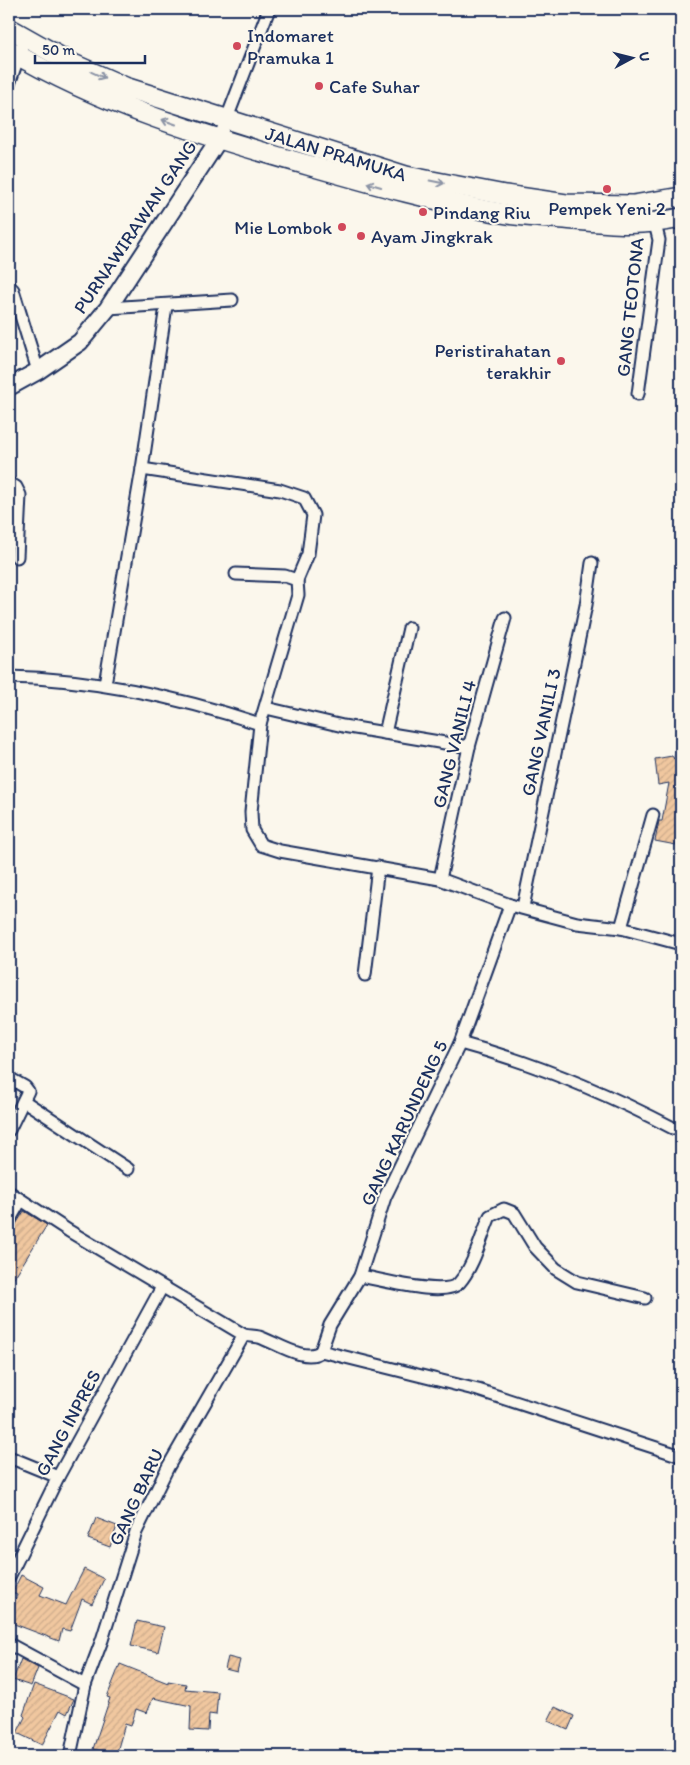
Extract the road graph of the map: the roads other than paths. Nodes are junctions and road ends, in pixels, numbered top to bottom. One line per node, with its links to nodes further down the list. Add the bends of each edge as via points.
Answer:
1 (269, 9): 5 (street)
2 (17, 33): 3 (street); 5 (main road, JALAN PRAMUKA, one-way to 5, via 124,87)
3 (14, 53): 4 (street); 6 (main road, JALAN PRAMUKA, one-way to 3, via 113,103 52,76)
4 (9, 84)
5 (227, 120): 6 (street); 8 (main road, JALAN PRAMUKA, one-way to 8)
6 (219, 139): 8 (main road, JALAN PRAMUKA, one-way to 6, via 400,192); 14 (street, PURNAWIRAWAN GANG)
7 (681, 197): 8 (main road, JALAN PRAMUKA, via 651,204)
8 (504, 204): 10 (main road, JALAN PRAMUKA, via 625,225)
9 (681, 218): 10 (main road, JALAN PRAMUKA)
10 (655, 224): 17 (street, GANG TEOTONA, via 659,240)
11 (9, 286): 15 (street)
12 (232, 300): 13 (street)
13 (166, 306): 14 (street); 18 (street)
14 (108, 308): 15 (street, PURNAWIRAWAN GANG, via 80,342)
15 (38, 371): 16 (street, PURNAWIRAWAN GANG)
16 (9, 387)
17 (638, 394)
18 (142, 469): 23 (street, via 280,490 304,498 313,515 308,554); 27 (street)
19 (9, 483): 20 (street, via 16,486 20,495)
20 (16, 557)
21 (592, 563): 36 (street, GANG VANILI 3)
22 (236, 574): 23 (street, via 285,576)
23 (297, 580): 28 (street, via 298,595)
24 (505, 618): 31 (street, GANG VANILI 4)
25 (409, 628): 30 (street)
26 (9, 676): 27 (street)
27 (105, 684): 29 (street, via 224,712)
28 (266, 708): 29 (street); 30 (street)
29 (260, 724): 33 (street, via 251,812 252,830 261,845)
30 (385, 733): 31 (street)
31 (469, 747): 34 (street, GANG VANILI 4)
32 (653, 816): 37 (street)
33 (378, 868): 34 (street); 39 (street)
34 (440, 879): 35 (street)
35 (510, 905): 36 (street); 40 (street, GANG KARUNDENG 5)
36 (523, 907): 37 (street, via 577,923)
37 (621, 928): 38 (street)
38 (681, 944)
39 (366, 975)
40 (460, 1043): 43 (street, via 510,1056 568,1077); 49 (street, GANG KARUNDENG 5, via 385,1197)
41 (9, 1078): 42 (street, via 27,1088)
42 (24, 1101): 44 (street); 45 (street)
43 (673, 1128)
44 (9, 1130)
45 (128, 1169)
46 (9, 1192): 47 (street)
47 (21, 1200): 48 (street); 50 (street)
48 (9, 1221)
49 (360, 1276): 51 (street, via 438,1290 453,1287 467,1270 490,1216 504,1209 514,1213 535,1246 556,1269 577,1282); 53 (street, GANG KARUNDENG 5, via 330,1325)
50 (162, 1287): 52 (street); 56 (street, GANG INPRES)
51 (645, 1298)
52 (244, 1335): 53 (street, via 257,1336 306,1355); 60 (street, GANG BARU, via 168,1467 136,1532)
53 (321, 1351): 54 (street, via 478,1390)
54 (681, 1456)
55 (9, 1457): 56 (street)
56 (58, 1477): 57 (street, GANG INPRES)
57 (14, 1557): 58 (street, GANG INPRES)
58 (9, 1577)
59 (9, 1644): 60 (street)
60 (85, 1685): 61 (street, GANG BARU)
61 (70, 1756)

